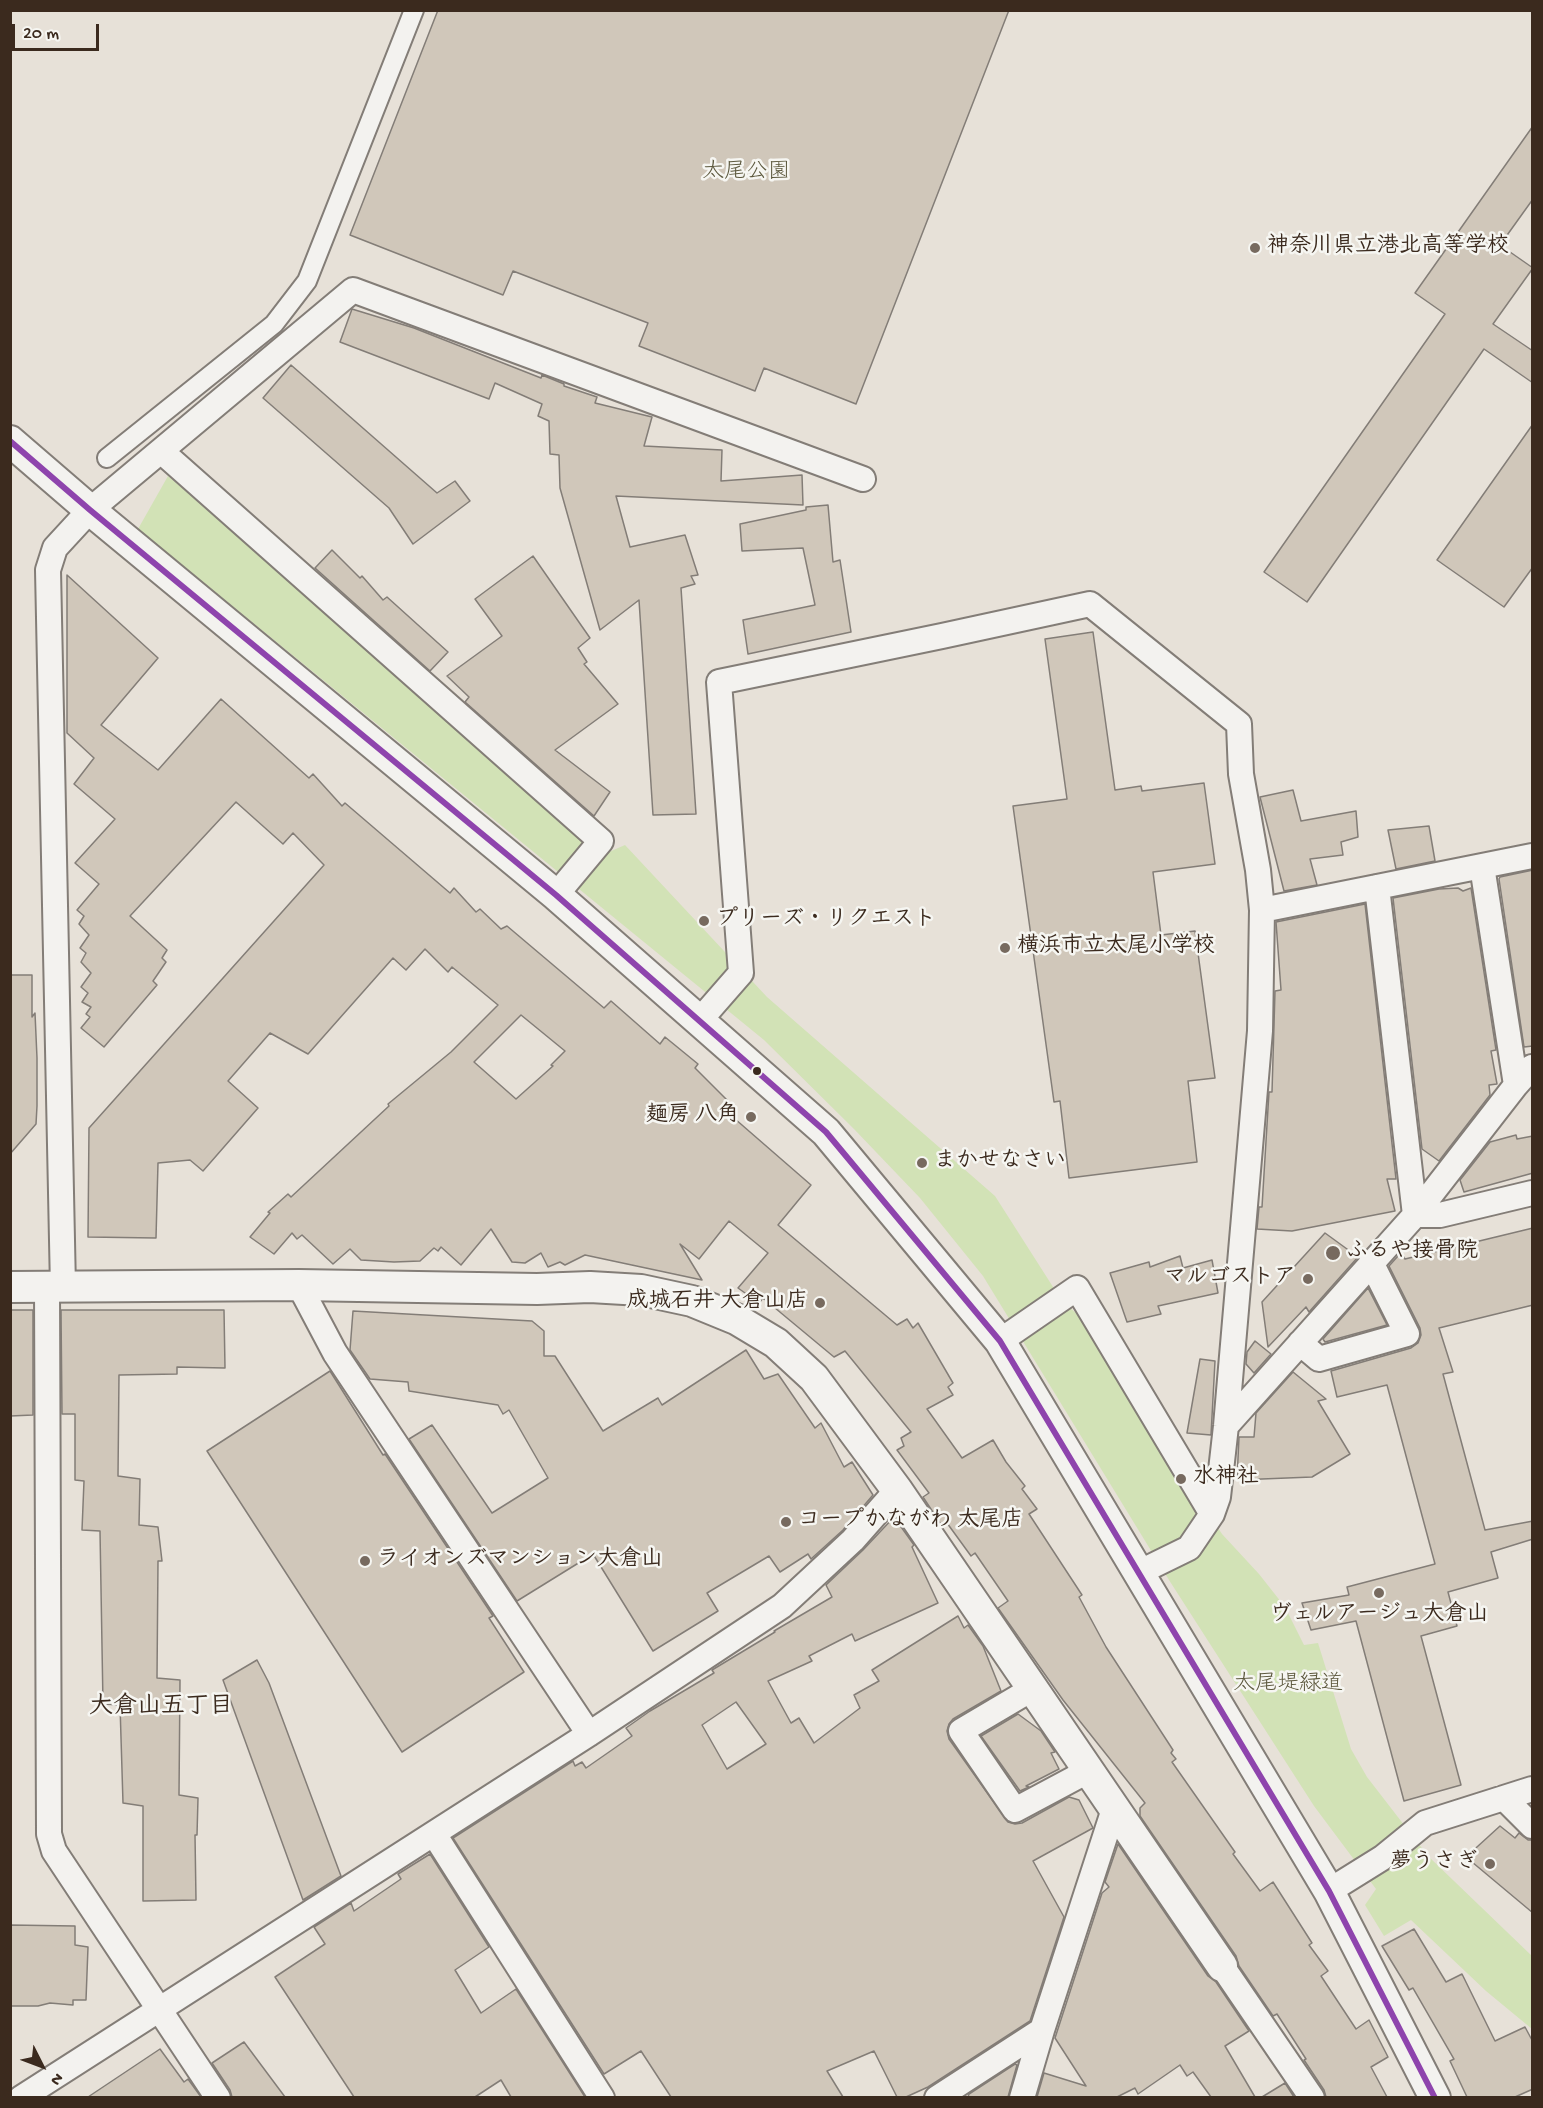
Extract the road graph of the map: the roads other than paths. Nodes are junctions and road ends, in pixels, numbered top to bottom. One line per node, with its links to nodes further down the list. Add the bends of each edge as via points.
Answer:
1 (414, 10): 4 (street, via 307,281 274,324)
2 (10, 441): 6 (street)
3 (161, 451): 5 (street, via 353,290); 6 (street); 10 (street, via 601,841)
4 (106, 458)
5 (863, 479)
6 (90, 510): 10 (street); 20 (street, via 55,548 48,570)
7 (1533, 856): 8 (street)
8 (1482, 866): 9 (street); 14 (street)
9 (1377, 886): 11 (street); 16 (street)
10 (556, 896): 12 (street)
11 (1262, 910): 12 (street, via 1241,774 1239,724 1090,603 719,682 741,973); 23 (street, via 1260,1031)
12 (700, 1020): 21 (street, via 826,1132)
13 (1533, 1067): 14 (street)
14 (1516, 1085): 16 (street)
15 (1533, 1192): 16 (street, via 1440,1215)
16 (1415, 1215): 17 (street)
17 (1371, 1262): 22 (street); 22 (street, via 1407,1334 1319,1359)
18 (299, 1285): 20 (street); 24 (street, via 590,1287 641,1290 692,1301 736,1319 776,1343 814,1378); 28 (street, via 334,1353)
19 (10, 1287): 20 (street)
20 (55, 1288): 37 (street, via 49,1834 54,1851)
21 (1000, 1341): 25 (street, via 1077,1288); 26 (street)
22 (1300, 1343): 23 (street)
23 (1226, 1426): 25 (street, via 1218,1497)
24 (897, 1490): 27 (street); 28 (street, via 853,1539 782,1606)
25 (1212, 1514): 26 (street, via 1189,1548)
26 (1138, 1573): 35 (street)
27 (1032, 1689): 29 (street); 29 (street, via 961,1731 1015,1810)
28 (590, 1734): 34 (street)
29 (1088, 1771): 32 (street)
30 (1533, 1790): 31 (street)
31 (1504, 1798): 33 (street); 35 (street, via 1425,1823 1382,1858)
32 (1114, 1809): 36 (street); 38 (street)
33 (1533, 1826)
34 (434, 1834): 37 (street); 41 (street)
35 (1329, 1891): 45 (street)
36 (1221, 1966): 44 (street)
37 (160, 2009): 39 (street); 40 (street)
38 (1042, 2030): 42 (street); 43 (street)
39 (21, 2097)
40 (218, 2097)
41 (602, 2097)
42 (937, 2097)
43 (1022, 2097)
44 (1312, 2097)
45 (1435, 2097)

